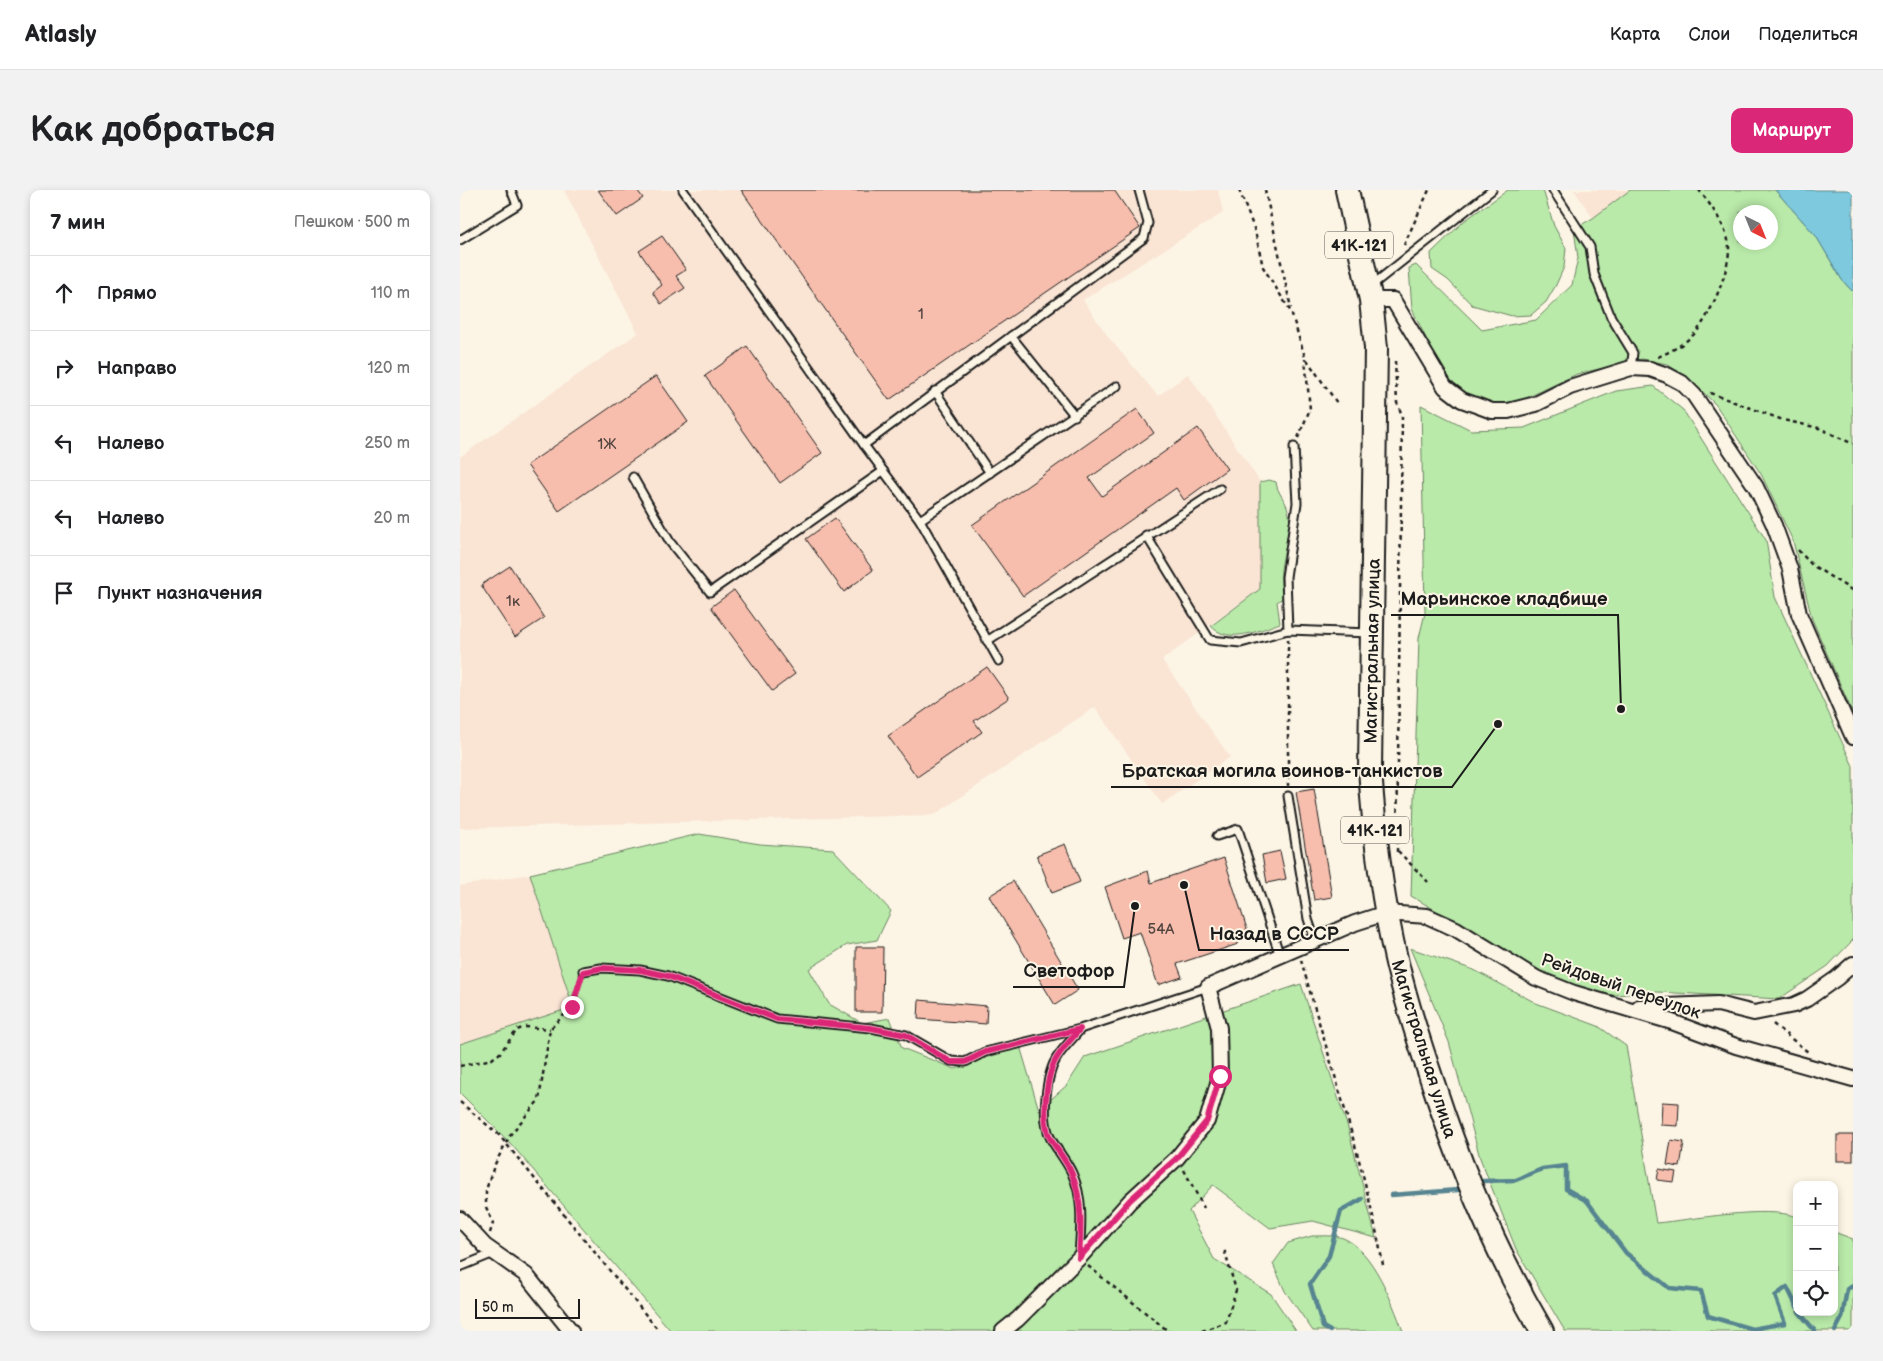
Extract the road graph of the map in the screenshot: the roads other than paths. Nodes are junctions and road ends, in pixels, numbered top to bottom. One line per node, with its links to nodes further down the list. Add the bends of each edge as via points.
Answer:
1 (511, 190): 7 (lane, via 517,205)
2 (683, 190): 14 (lane)
3 (1138, 190): 9 (lane, via 1148,223 1144,238)
4 (1347, 190): 8 (main road, 41К-121)
5 (1492, 190): 8 (lane, via 1393,269)
6 (1553, 190): 10 (lane, via 1590,247 1594,274 1611,317 1633,353)
7 (460, 240)
8 (1370, 294): 10 (street, via 1393,300 1445,386 1462,400 1492,411 1508,411 1536,404 1570,387); 23 (main road, Магистральная улица / 41К-121, via 1376,391)
9 (1011, 336): 12 (lane); 13 (lane)
10 (1631, 368): 26 (street, via 1650,369 1682,383 1694,395 1756,487 1790,569 1799,614)
11 (1117, 386): 13 (lane)
12 (935, 391): 14 (lane); 17 (lane)
13 (1075, 416): 17 (lane)
14 (864, 445): 16 (lane)
15 (1294, 447): 22 (lane, via 1296,503 1286,577)
16 (884, 471): 18 (lane, via 710,592 670,542); 20 (lane)
17 (990, 473): 20 (lane)
18 (632, 477)
19 (1220, 489): 21 (lane)
20 (920, 520): 24 (lane)
21 (1146, 535): 22 (lane, via 1210,640 1241,642); 24 (lane)
22 (1288, 630): 23 (lane)
23 (1371, 633): 29 (main road, Магистральная улица / 41К-121, via 1371,785)
24 (987, 640): 25 (lane)
25 (999, 661)
26 (1853, 737)
27 (1288, 796): 30 (lane, via 1308,918)
28 (1217, 836): 31 (lane, via 1238,829)
29 (1386, 914): 30 (street, Рейдовый переулок); 35 (street, Рейдовый переулок, via 1427,916 1456,929 1536,978); 44 (main road, Магистральная улица / 41К-121, via 1411,1018 1450,1135 1494,1243)
30 (1315, 940): 31 (street, Рейдовый переулок)
31 (1280, 956): 34 (street, Рейдовый переулок)
32 (1853, 964): 35 (street, via 1807,999 1754,1014 1718,1004 1648,1008)
33 (583, 972): 36 (lane, via 602,968 640,970 668,976 777,1019 871,1028 906,1035 951,1062 965,1062 985,1052)
34 (1208, 987): 36 (lane); 40 (street, via 1219,1028 1220,1076 1207,1121 1177,1158 1130,1200)
35 (1613, 1004): 37 (street, Рейдовый переулок, via 1736,1046)
36 (1080, 1029): 40 (lane, via 1056,1057 1046,1092 1044,1116 1049,1136 1072,1173 1078,1193 1082,1217)
37 (1853, 1079)
38 (460, 1219): 39 (street)
39 (490, 1249): 41 (lane); 42 (street, via 526,1276)
40 (1079, 1258): 43 (street)
41 (460, 1268)
42 (571, 1331)
43 (1003, 1331)
44 (1542, 1331)

